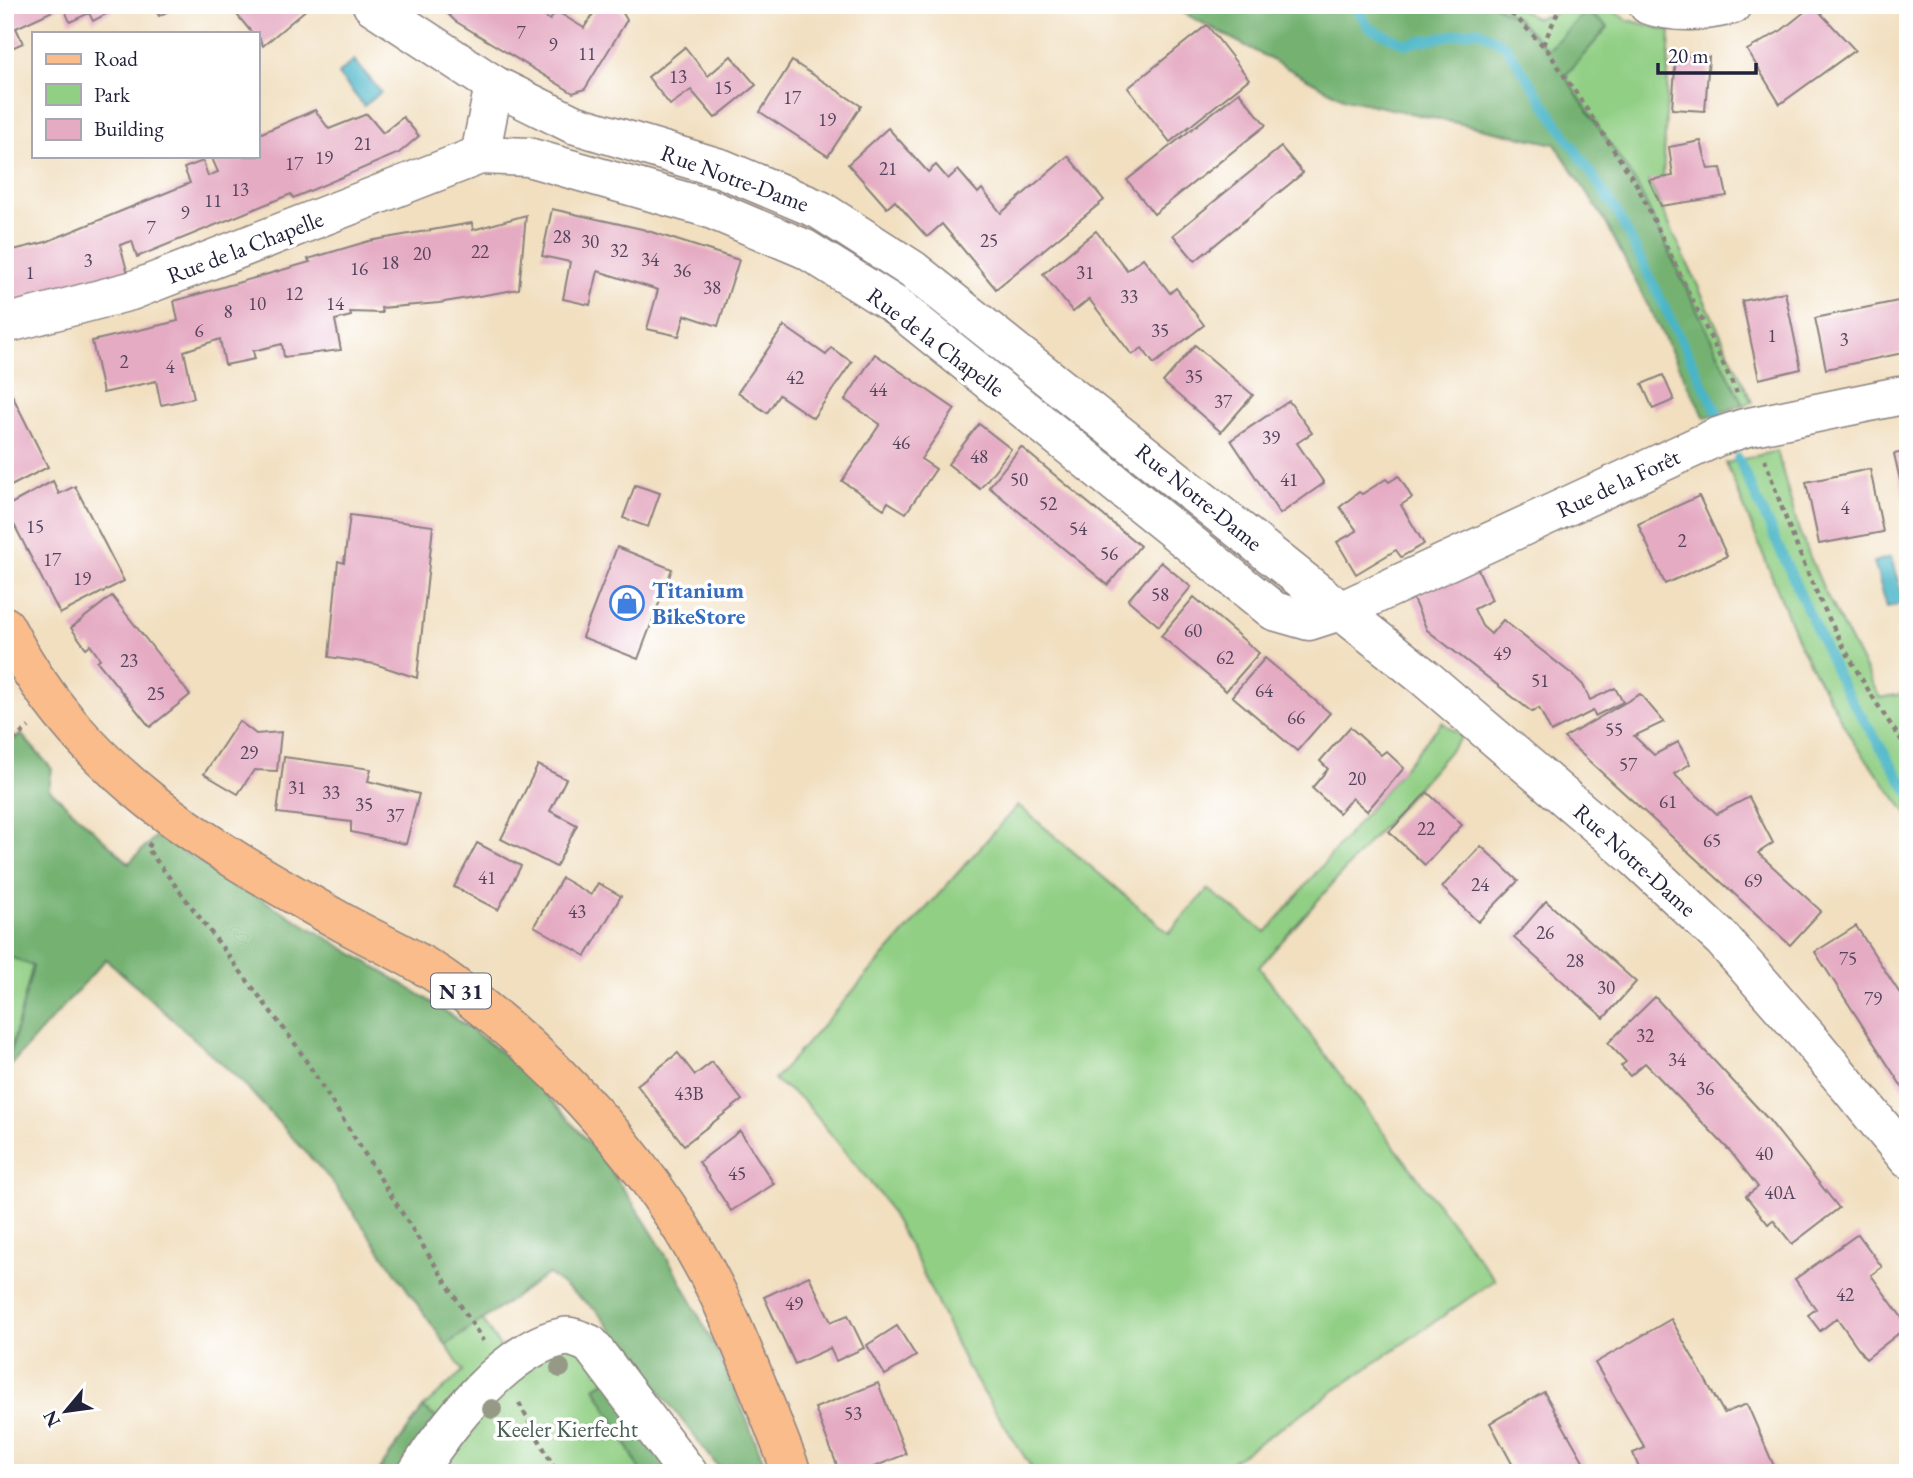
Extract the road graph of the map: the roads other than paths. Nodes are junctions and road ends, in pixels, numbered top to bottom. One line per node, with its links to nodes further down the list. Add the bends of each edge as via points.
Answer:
1 (372, 5): 4 (street, Rue Notre-Dame)
2 (1648, 5): 3 (street, via 1700,12)
3 (1732, 5)
4 (494, 85): 5 (street); 8 (street, Rue Notre-Dame, via 573,124 723,169 820,210 977,318)
5 (480, 155): 6 (street, Rue de la Chapelle, via 131,291); 8 (street, Rue de la Chapelle, via 528,157 708,208 805,249 896,306 1274,611 1309,621)
6 (5, 324)
7 (1908, 394): 8 (street, Rue de la Forêt, via 1754,425 1705,443)
8 (1340, 611): 10 (street, Rue Notre-Dame, via 1637,859 1723,940)
9 (5, 626): 13 (main road, N 31, via 54,707 104,764 164,814 243,866 446,980 523,1039 606,1124 669,1212 718,1294)
10 (1908, 1159)
11 (417, 1473): 12 (street, via 478,1392 535,1348 566,1336 590,1344)
12 (688, 1473)
13 (792, 1473)

